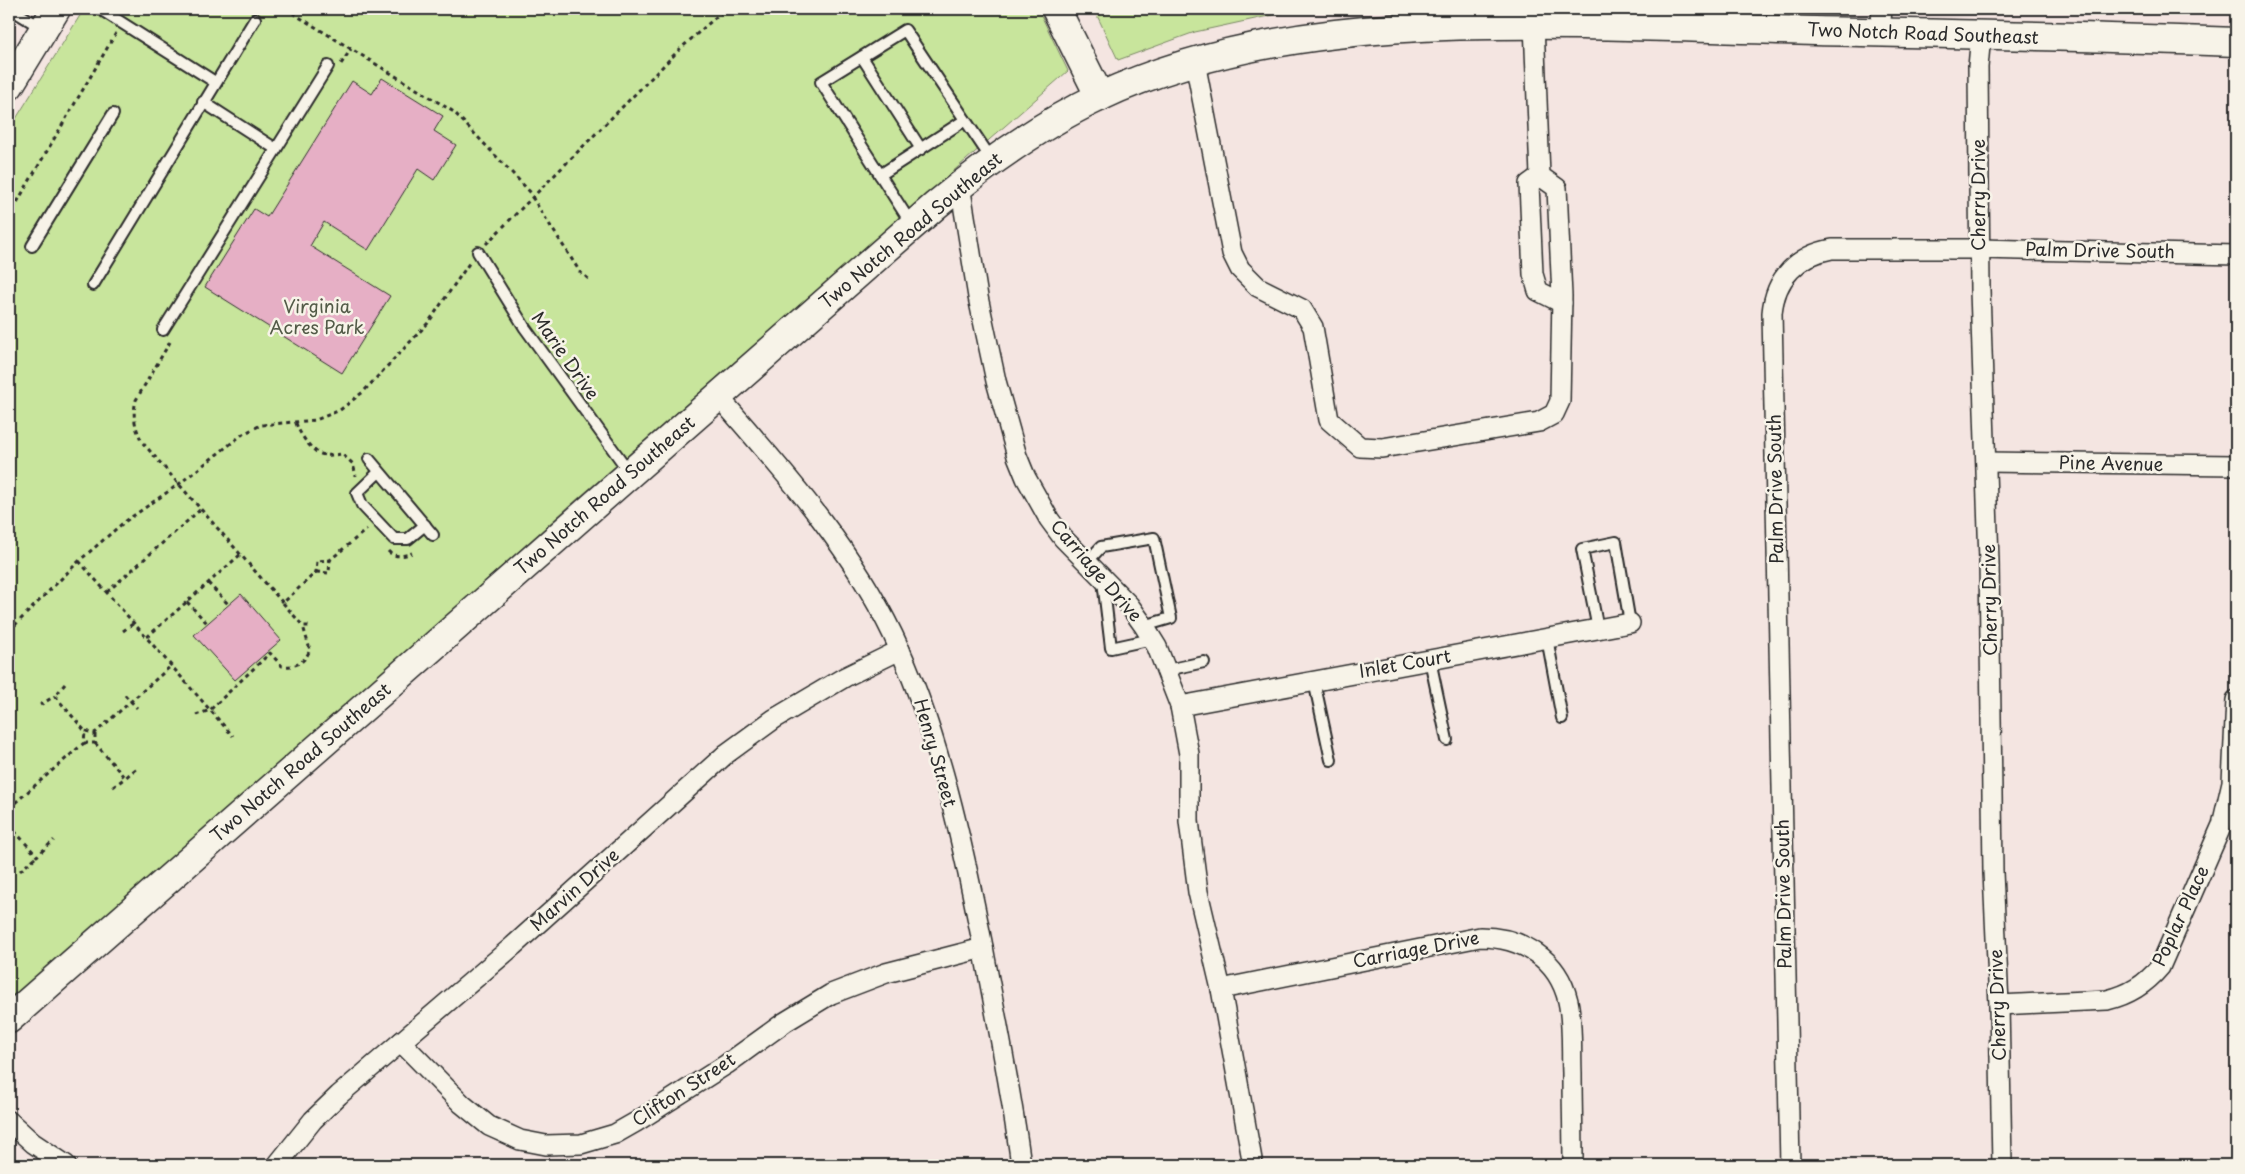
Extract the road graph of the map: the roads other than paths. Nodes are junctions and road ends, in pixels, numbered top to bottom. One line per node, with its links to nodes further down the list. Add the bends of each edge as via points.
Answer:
1 (11, 9): 4 (lane)
2 (100, 9): 14 (lane)
3 (1056, 9): 16 (street)
4 (50, 19): 15 (street)
5 (255, 19): 14 (lane)
6 (1737, 19): 7 (street, Two Notch Road Southeast); 8 (street, Two Notch Road Southeast)
7 (1881, 21): 9 (street, Two Notch Road Southeast)
8 (1534, 24): 12 (street, Two Notch Road Southeast, via 1329,35 1249,47); 24 (street)
9 (1981, 35): 10 (street, Two Notch Road Southeast); 28 (street, Cherry Drive, via 1978,67)
10 (2236, 42)
11 (862, 57): 19 (lane, via 906,30); 21 (lane); 23 (lane, via 821,82)
12 (1195, 62): 16 (street, Two Notch Road Southeast); 32 (street, via 1232,253 1240,269 1258,287 1302,309 1313,327 1329,420 1360,447 1382,448 1539,422 1554,414 1560,402)
13 (328, 66): 20 (lane)
14 (215, 82): 17 (lane)
15 (9, 86)
16 (1100, 97): 22 (street, Two Notch Road Southeast, via 1032,134)
17 (203, 102): 20 (lane); 31 (lane)
18 (113, 114): 27 (lane)
19 (965, 120): 21 (lane); 22 (lane)
20 (276, 149): 33 (lane)
21 (921, 149): 23 (lane)
22 (992, 161): 25 (street, Two Notch Road Southeast)
23 (880, 174): 26 (lane)
24 (1540, 176): 32 (street, via 1557,188); 32 (street, via 1529,184 1533,274 1538,291)
25 (960, 186): 26 (street, Two Notch Road Southeast); 42 (street, Carriage Drive, via 978,297 1017,456 1049,519)
26 (913, 226): 34 (street, Two Notch Road Southeast)
27 (32, 246)
28 (1980, 248): 30 (street, Palm Drive South); 36 (street, Cherry Drive); 69 (street, Palm Drive South, via 1821,251 1790,269 1773,301)
29 (478, 252): 39 (lane, Marie Drive, via 525,328)
30 (2236, 255)
31 (93, 285)
32 (1562, 303)
33 (163, 330)
34 (718, 397): 39 (street, Two Notch Road Southeast); 48 (street, Henry Street, via 788,477 840,545 863,580)
35 (369, 459): 38 (lane)
36 (1986, 462): 37 (street, Pine Avenue); 60 (street, Cherry Drive)
37 (2236, 465)
38 (379, 472): 40 (lane); 40 (lane, via 357,493 362,505 394,539 408,539)
39 (631, 474): 61 (street, Two Notch Road Southeast)
40 (425, 526): 41 (lane)
41 (433, 535)
42 (1086, 563): 43 (street, Carriage Drive); 46 (lane, via 1101,547 1154,538 1172,618)
43 (1103, 579): 46 (street, Carriage Drive, via 1129,605); 46 (lane, via 1112,648)
44 (1630, 623): 45 (street, Inlet Court); 45 (lane, via 1616,542 1582,549)
45 (1598, 629): 47 (street, Inlet Court)
46 (1148, 632): 51 (street, Carriage Drive)
47 (1547, 638): 49 (street, Inlet Court); 55 (lane)
48 (900, 650): 58 (street, Henry Street, via 936,750 967,867); 62 (street, Marvin Drive, via 845,677 749,736 726,754)
49 (1430, 660): 52 (street, Inlet Court); 56 (lane)
50 (1204, 662): 51 (lane)
51 (1167, 670): 54 (street, Carriage Drive)
52 (1314, 681): 54 (street, Inlet Court); 57 (lane)
53 (2236, 700): 60 (street, Poplar Place, via 2232,782 2222,825 2160,967 2142,985 2107,1000)
54 (1180, 706): 59 (street, Carriage Drive, via 1189,754 1191,850)
55 (1562, 718)
56 (1447, 740)
57 (1330, 760)
58 (983, 948): 62 (street, Clifton Street, via 886,973 831,994 636,1122 614,1134 581,1144 546,1145 520,1140 489,1126 462,1104); 66 (street, Henry Street)
59 (1221, 989): 67 (street, Carriage Drive); 68 (street, Carriage Drive, via 1480,937 1521,943 1552,967 1568,1003)
60 (1999, 1004): 70 (street, Cherry Drive)
61 (9, 1019)
62 (401, 1042): 65 (street, Marvin Drive, via 326,1108)
63 (9, 1121): 64 (street, via 33,1143)
64 (66, 1165)
65 (277, 1165)
66 (1021, 1165)
67 (1253, 1165)
68 (1574, 1165)
69 (1790, 1165)
70 (2002, 1165)

